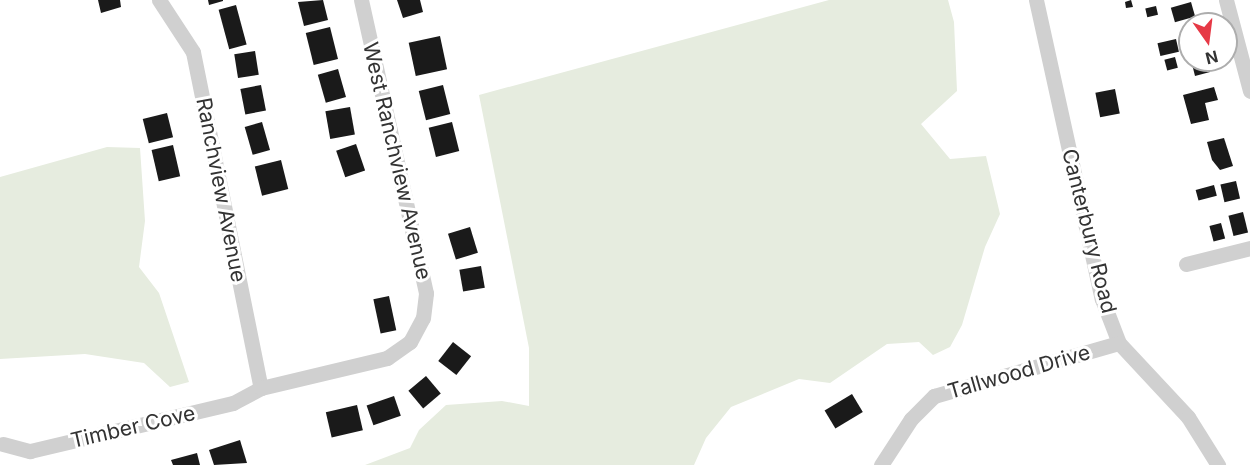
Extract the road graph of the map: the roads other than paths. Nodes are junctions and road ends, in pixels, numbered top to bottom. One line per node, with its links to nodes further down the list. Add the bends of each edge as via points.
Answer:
1 (159, 0): 9 (street, Ranchview Avenue, via 193,52)
2 (361, 0): 9 (street, West Ranchview Avenue, via 426,293 423,318 410,342 387,358)
3 (1036, 0): 8 (street, Canterbury Road, via 1102,299)
4 (1226, 0): 5 (street)
5 (1250, 91)
6 (1250, 248): 7 (street)
7 (1186, 264)
8 (1119, 343): 11 (street, Tallwood Drive, via 934,396 911,419); 12 (street, Canterbury Road, via 1188,417)
9 (261, 388): 10 (street, Timber Cove, via 233,403 30,451)
10 (3, 444)
11 (881, 465)
12 (1218, 465)

